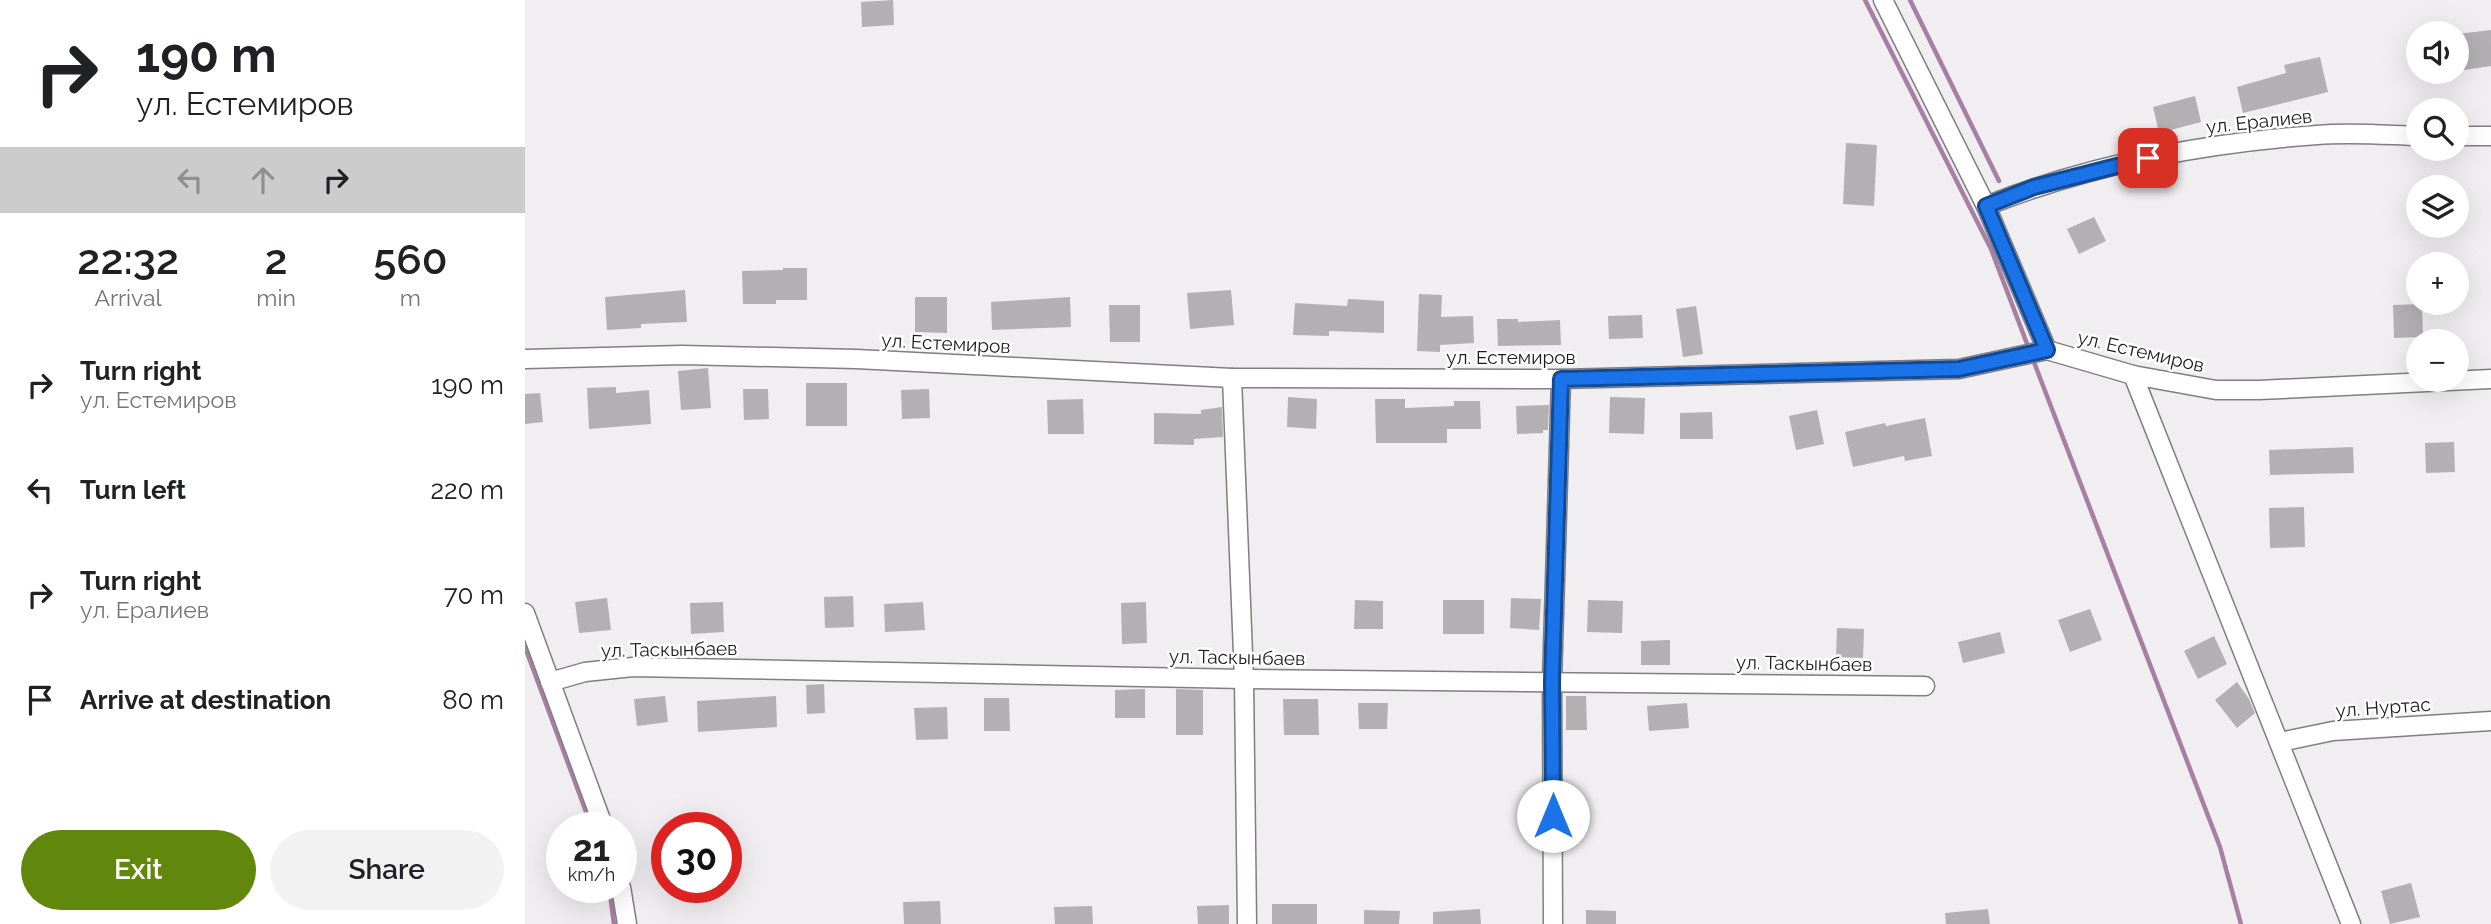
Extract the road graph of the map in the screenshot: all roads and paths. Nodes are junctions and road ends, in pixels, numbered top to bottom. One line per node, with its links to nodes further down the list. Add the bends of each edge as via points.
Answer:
1 (1882, 0): 5 (street)
2 (2406, 135): 5 (street, ул. Ералиев, via 2319,135 2171,152 2034,187)
3 (2469, 136): 4 (street)
4 (2491, 136)
5 (1986, 206): 6 (street)
6 (2047, 350): 8 (street, ул. Естемиров); 10 (street, ул. Естемиров, via 1959,369)
7 (525, 359): 9 (street, ул. Естемиров, via 682,355 856,359)
8 (2133, 375): 11 (street, ул. Естемиров, via 2216,390); 18 (street)
9 (1232, 378): 10 (street, ул. Естемиров); 13 (street)
10 (1561, 379): 14 (street)
11 (2491, 379)
12 (525, 613): 15 (street)
13 (1244, 679): 14 (street, ул. Таскынбаев); 15 (street, ул. Таскынбаев, via 633,667 585,672); 22 (street)
14 (1552, 681): 16 (street, ул. Таскынбаев); 23 (street)
15 (550, 682): 19 (street)
16 (1925, 685)
17 (2491, 720): 18 (street, ул. Нуртас, via 2333,732)
18 (2280, 742): 24 (street)
19 (598, 812)
20 (624, 903): 21 (street)
21 (627, 924)
22 (1247, 924)
23 (1553, 924)
24 (2351, 924)

